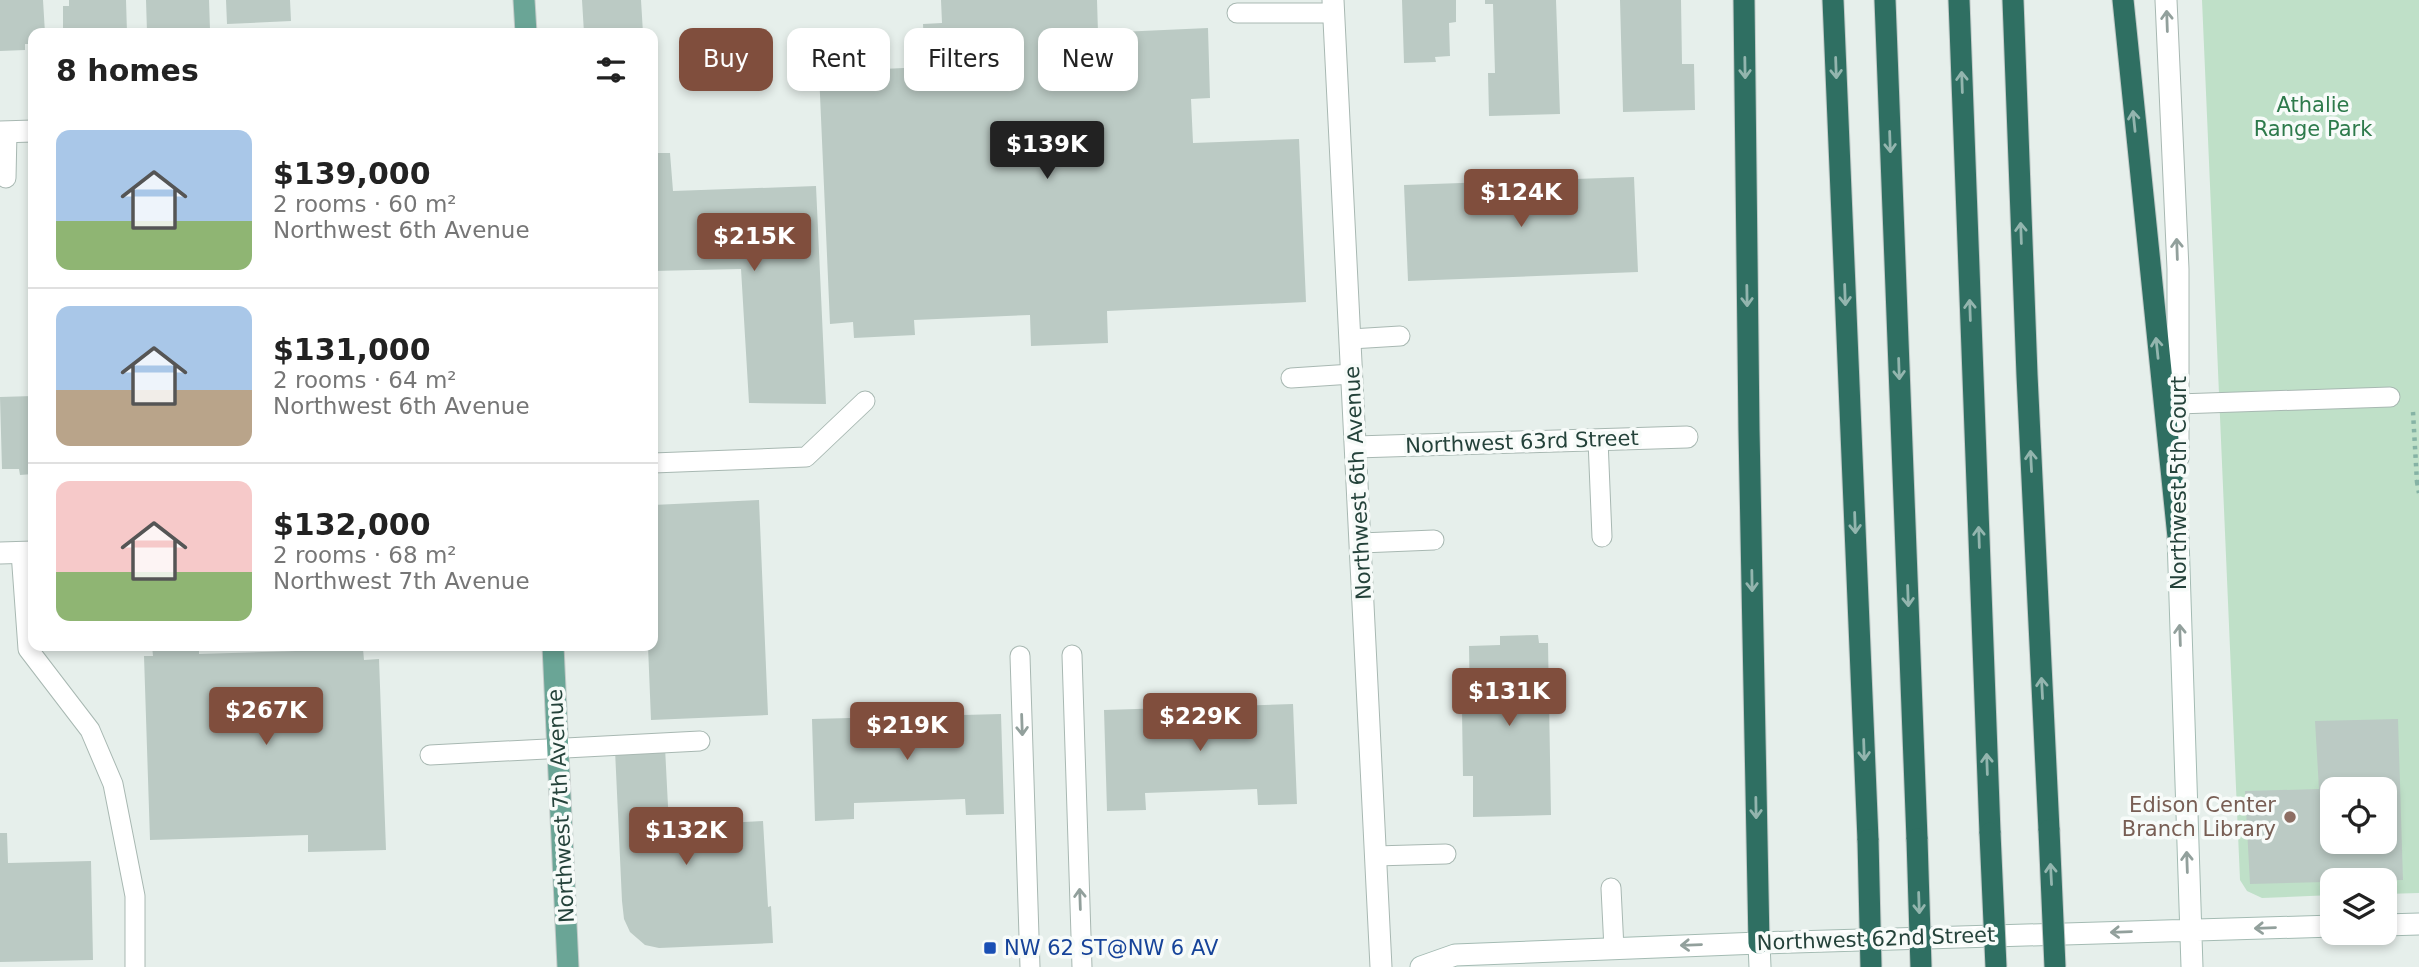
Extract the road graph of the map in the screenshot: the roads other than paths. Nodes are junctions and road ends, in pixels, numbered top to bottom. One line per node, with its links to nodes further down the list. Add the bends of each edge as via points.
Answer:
1 (524, 0): 11 (main road)
2 (1744, 0): 46 (highway, one-way to 46)
3 (1833, 0): 55 (highway, one-way to 55, bridge)
4 (1885, 0): 56 (highway, one-way to 56, bridge)
5 (1959, 0): 57 (highway, one-way to 5, bridge)
6 (2013, 0): 58 (highway, one-way to 6, bridge)
7 (2123, 0): 27 (highway, one-way to 7)
8 (2166, 0): 21 (street, Northwest 5th Court, one-way to 8, via 2178,269)
9 (1334, 6): 10 (lane); 16 (street, Northwest 6th Avenue)
10 (1237, 13)
11 (526, 28)
12 (28, 131): 13 (street)
13 (3, 132): 14 (lane)
14 (6, 178)
15 (1400, 336): 16 (lane)
16 (1351, 339): 17 (street, Northwest 6th Avenue)
17 (1353, 374): 18 (lane); 24 (street, Northwest 6th Avenue)
18 (1291, 378)
19 (2390, 397): 21 (lane)
20 (865, 401): 25 (lane, via 806,457)
21 (2178, 404): 27 (street, Northwest 5th Court)
22 (1687, 437): 23 (street, Northwest 63rd Street)
23 (1598, 440): 24 (street, Northwest 63rd Street); 26 (lane)
24 (1356, 447): 29 (street, Northwest 6th Avenue)
25 (658, 463)
26 (1602, 537)
27 (2178, 537): 45 (street, Northwest 5th Court, one-way to 27)
28 (1434, 540): 29 (lane)
29 (1361, 543): 40 (street, Northwest 6th Avenue)
30 (18, 552): 31 (lane)
31 (28, 640)
32 (31, 651): 48 (lane, via 90,730 113,784 135,896)
33 (553, 651): 37 (main road, Northwest 7th Avenue)
34 (1072, 655): 51 (lane, one-way to 34)
35 (1020, 656): 50 (lane, one-way to 50)
36 (700, 741): 37 (lane)
37 (558, 747): 38 (lane); 49 (main road, Northwest 7th Avenue)
38 (430, 755)
39 (1446, 854): 40 (lane)
40 (1376, 856): 52 (street, Northwest 6th Avenue)
41 (1611, 888): 47 (lane)
42 (2419, 924): 43 (street)
43 (2397, 925)
44 (2320, 926): 45 (street, Northwest 62nd Street, one-way to 45)
45 (2189, 930): 46 (street, Northwest 62nd Street, one-way to 46); 59 (street, Northwest 5th Court)
46 (1759, 943): 47 (street, Northwest 62nd Street, one-way to 47); 54 (street)
47 (1614, 948): 53 (street, Northwest 62nd Street, via 1455,955)
48 (135, 967)
49 (568, 967)
50 (1030, 967)
51 (1082, 967)
52 (1381, 967)
53 (1421, 967)
54 (1760, 967)
55 (1871, 967)
56 (1921, 967)
57 (1996, 967)
58 (2055, 967)
59 (2192, 967)

